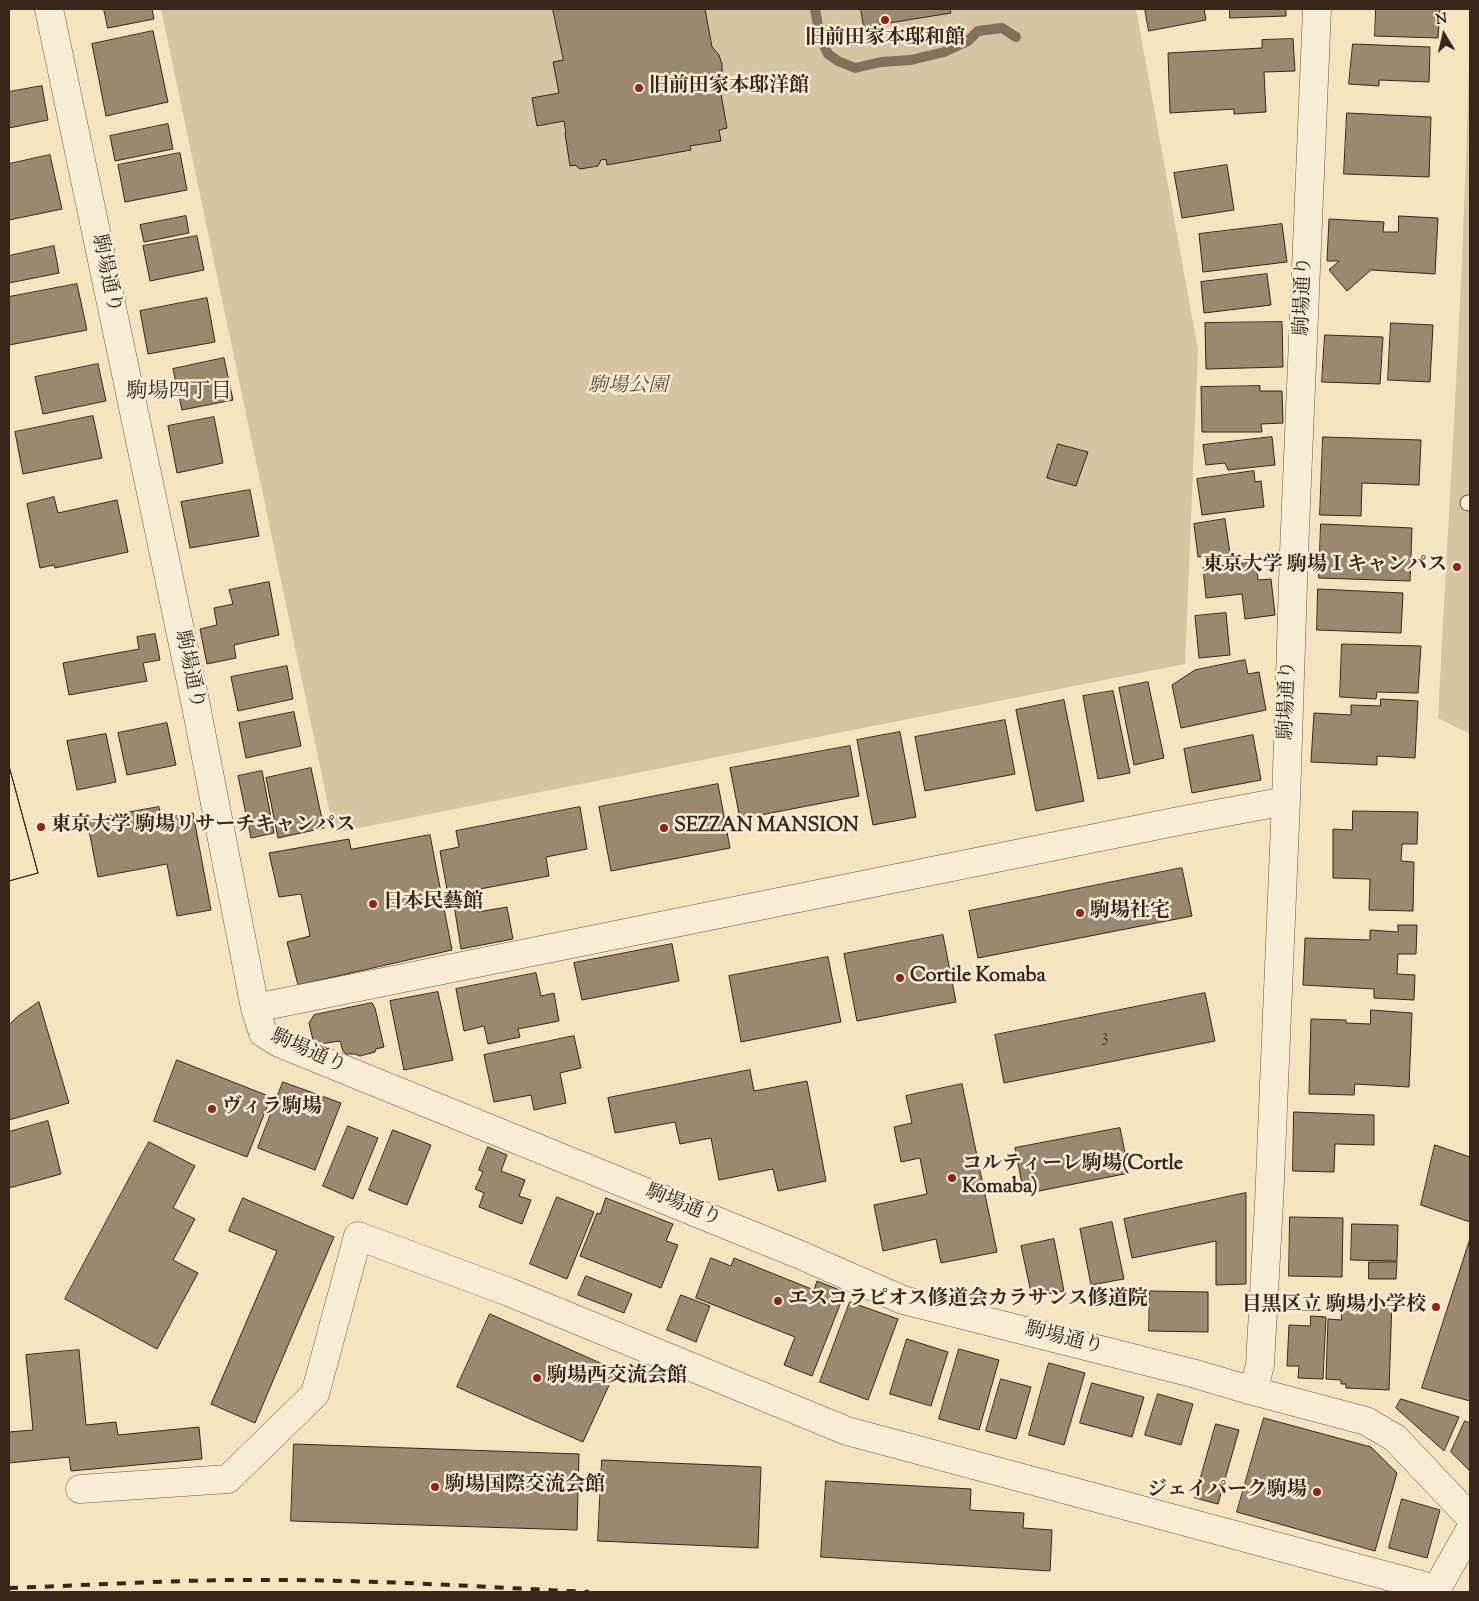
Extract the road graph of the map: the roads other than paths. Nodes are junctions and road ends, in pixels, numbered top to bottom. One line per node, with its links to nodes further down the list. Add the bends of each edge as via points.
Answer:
1 (49, 9): 4 (street, 駒場通り, via 195,701)
2 (1317, 9): 3 (street, 駒場通り)
3 (1286, 801): 4 (street); 5 (street, 駒場通り, via 1260,1365)
4 (255, 1008): 5 (street, 駒場通り, via 263,1033 278,1043 903,1300)
5 (1253, 1391): 7 (street, 駒場通り, via 1366,1421 1396,1438)
6 (80, 1489): 9 (street, via 228,1478 315,1394 358,1236 509,1292 847,1431)
7 (1470, 1517)
8 (1470, 1530): 9 (street)
9 (1436, 1591)

